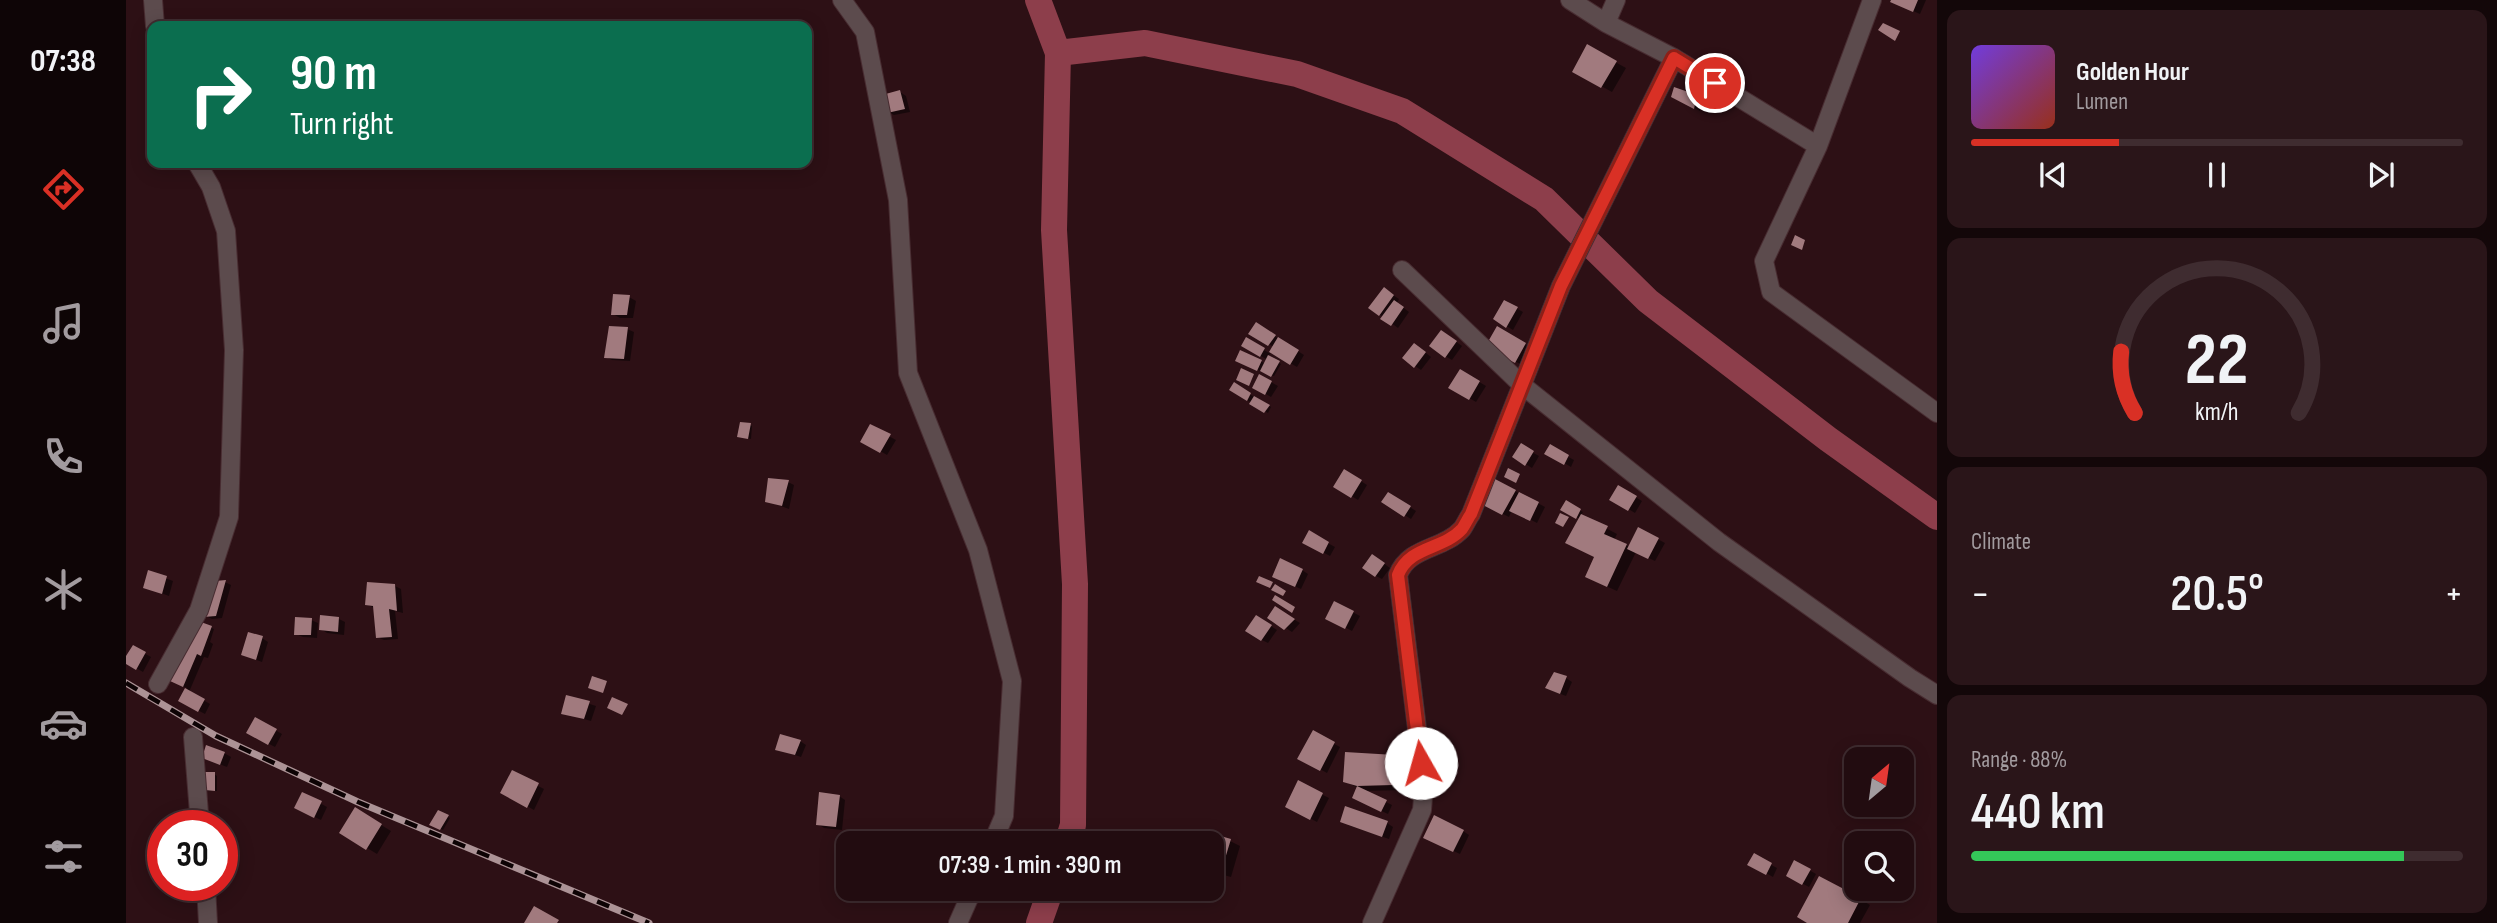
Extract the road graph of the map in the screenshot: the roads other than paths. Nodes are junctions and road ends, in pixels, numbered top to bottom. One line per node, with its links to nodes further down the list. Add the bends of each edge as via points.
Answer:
1 (153, 0): 6 (street)
2 (842, 0): 18 (street, via 865,32 898,200 908,373 978,550 1012,681 1003,816)
3 (1570, 0): 7 (street)
4 (1616, 0): 7 (street)
5 (1872, 0): 9 (street)
6 (155, 21)
7 (1606, 23): 8 (street)
8 (1674, 58): 9 (street); 12 (street, via 1561,286)
9 (1818, 146): 13 (street, via 1764,261 1771,292)
10 (200, 168): 14 (street, via 226,231 234,350 229,517 199,610)
11 (1402, 270): 12 (street)
12 (1522, 385): 15 (street, via 1720,542); 23 (street, via 1462,528 1409,557 1398,575 1424,785 1422,810)
13 (1937, 413)
14 (158, 684)
15 (1937, 695)
16 (193, 737): 17 (street)
17 (199, 810)
18 (997, 831)
19 (207, 901): 21 (street)
20 (968, 901): 22 (street)
21 (208, 923)
22 (958, 923)
23 (1372, 923)

